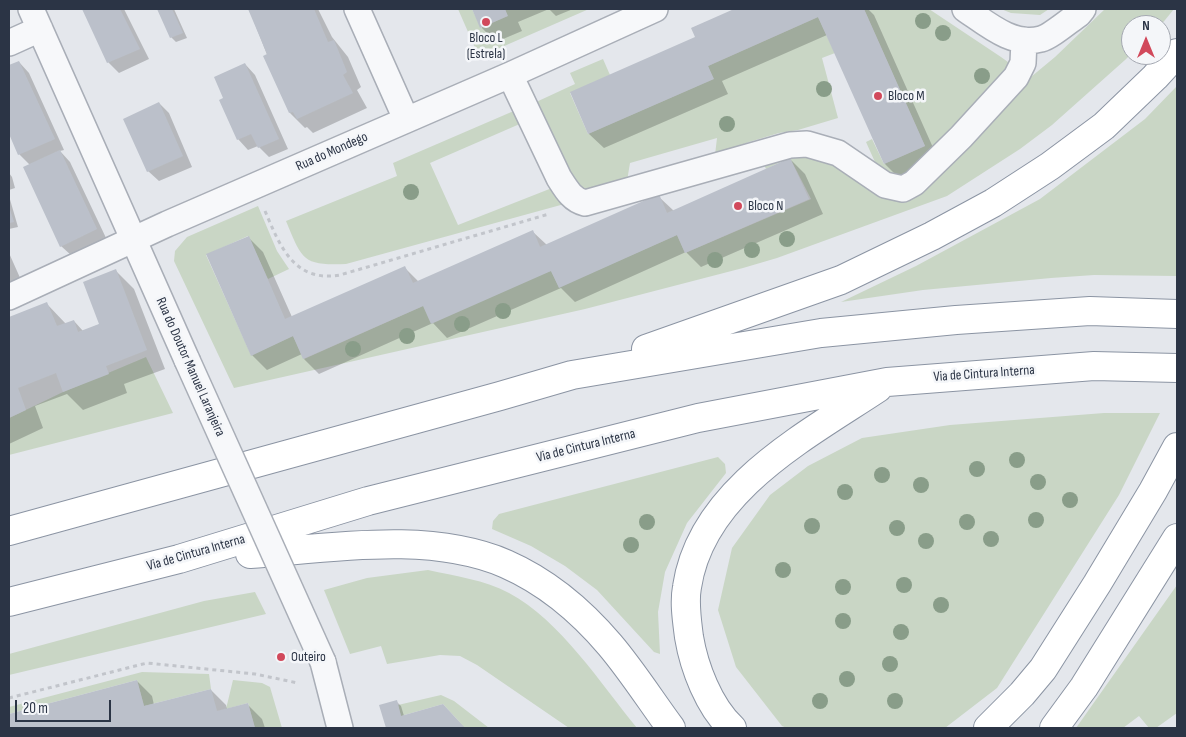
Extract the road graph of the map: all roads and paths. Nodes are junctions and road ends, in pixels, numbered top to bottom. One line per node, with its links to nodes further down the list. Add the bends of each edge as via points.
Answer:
1 (357, 9): 11 (street)
2 (655, 9): 6 (street, Rua do Mondego)
3 (965, 9): 7 (street, via 1004,35)
4 (1083, 9): 7 (street, via 1042,39)
5 (35, 19): 8 (street); 14 (street, Rua do Doutor Manuel Laranjeira)
6 (607, 19): 10 (street, Rua do Mondego)
7 (1024, 40): 13 (street, via 1023,63 1016,77 961,137 914,183 903,189 885,185 838,153 807,144 790,145)
8 (9, 43)
9 (1177, 53): 18 (highway, via 1104,126 1058,161 993,203 932,236 841,280)
10 (510, 75): 11 (street, Rua do Mondego); 13 (street, via 559,178 573,198)
11 (406, 119): 12 (street, Rua do Mondego)
12 (254, 186): 13 (path, via 281,248 295,264 328,277); 14 (street, Rua do Mondego)
13 (584, 203)
14 (134, 239): 15 (street, Rua do Mondego); 27 (street, Rua do Doutor Manuel Laranjeira, bridge, via 323,662)
15 (9, 297)
16 (1177, 314): 18 (highway, via 1090,311 821,333)
17 (1177, 368): 19 (highway, Via de Cintura Interna, via 1094,366)
18 (572, 375): 21 (highway)
19 (887, 382): 23 (highway, Via de Cintura Interna, via 698,418 566,451 368,501); 29 (highway, via 789,447 741,487 702,538 686,588 687,622 692,653 708,696)
20 (1177, 447): 30 (highway, via 1043,669)
21 (9, 531)
22 (1177, 538): 31 (highway, via 1084,687)
23 (179, 560): 24 (highway, Via de Cintura Interna); 28 (highway, via 371,544 416,545 472,553 506,564 535,579 587,621 610,645)
24 (9, 602)
25 (299, 683): 26 (path, via 255,674 147,663)
26 (9, 698)
27 (340, 728)
28 (671, 728)
29 (732, 728)
30 (988, 728)
31 (1054, 728)

